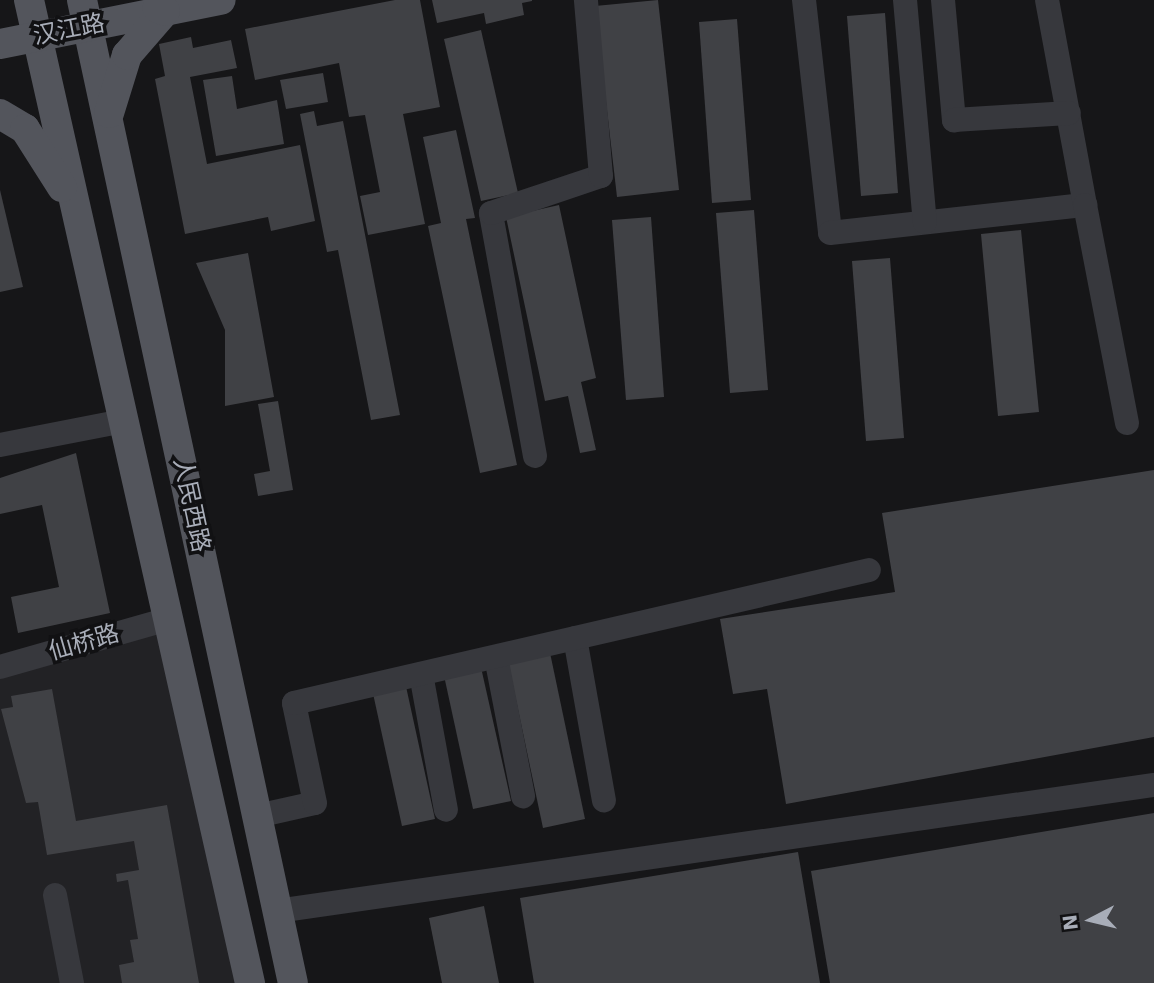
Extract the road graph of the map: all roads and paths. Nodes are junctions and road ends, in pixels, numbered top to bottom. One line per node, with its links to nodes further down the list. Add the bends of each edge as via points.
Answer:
1 (29, 0): 10 (main road, 人民西路)
2 (221, 0): 8 (main road, 汉江路)
3 (586, 0): 21 (street, via 601,176 491,213)
4 (804, 0): 17 (street, via 830,233)
5 (905, 0): 17 (street)
6 (943, 0): 12 (street, via 954,120)
7 (1047, 0): 12 (street)
8 (152, 6): 9 (main road, 汉江路); 14 (main road, via 127,55)
9 (85, 13): 10 (main road, 汉江路); 14 (main road, 人民西路)
10 (38, 36): 11 (main road, 汉江路); 15 (main road, 人民西路)
11 (0, 44)
12 (1069, 113): 16 (street)
13 (0, 114): 15 (main road, via 26,129)
14 (108, 117): 32 (main road, 人民西路)
15 (73, 204): 18 (main road, 人民西路)
16 (1085, 205): 17 (street); 19 (street)
17 (925, 222)
18 (123, 421): 20 (street); 23 (main road, 人民西路)
19 (1127, 423)
20 (0, 445)
21 (535, 456)
22 (869, 569): 24 (street)
23 (169, 619): 26 (street, 仙桥路); 36 (main road, 人民西路)
24 (575, 638): 25 (street); 30 (street)
25 (496, 657): 27 (street); 29 (street)
26 (0, 667)
27 (421, 674): 31 (street); 32 (street, via 295,703 315,803)
28 (1154, 785): 34 (street)
29 (523, 796)
30 (604, 800)
31 (446, 810)
32 (257, 816): 34 (main road, 人民西路)
33 (55, 895): 35 (street)
34 (277, 911): 37 (main road, 人民西路)
35 (72, 983)
36 (250, 983)
37 (293, 983)

